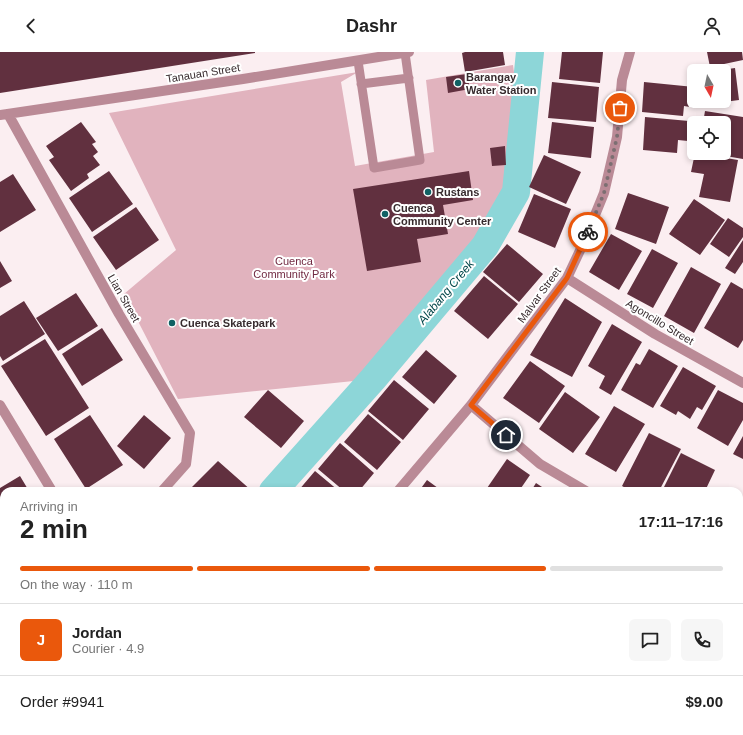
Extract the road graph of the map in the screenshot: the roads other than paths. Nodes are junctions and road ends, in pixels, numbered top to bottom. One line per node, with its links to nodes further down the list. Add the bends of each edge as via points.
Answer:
1 (407, 52): 3 (street, Tanauan Street); 4 (lane)
2 (630, 52): 7 (street, Malvar Street, via 622,80 617,137 604,193)
3 (358, 61): 5 (lane); 6 (street, Tanauan Street)
4 (409, 78): 5 (lane); 5 (lane, via 420,160 374,168)
5 (361, 84)
6 (4, 115): 12 (street, Lian Street, via 190,433 186,464)
7 (567, 278): 8 (street, Agoncillo Street, via 655,334); 10 (street, Malvar Street)
8 (743, 383)
9 (0, 405): 11 (street)
10 (471, 405): 13 (street, Malvar Street); 14 (street, via 540,464)
11 (50, 487)
12 (166, 487)
13 (401, 487)
14 (579, 487)

